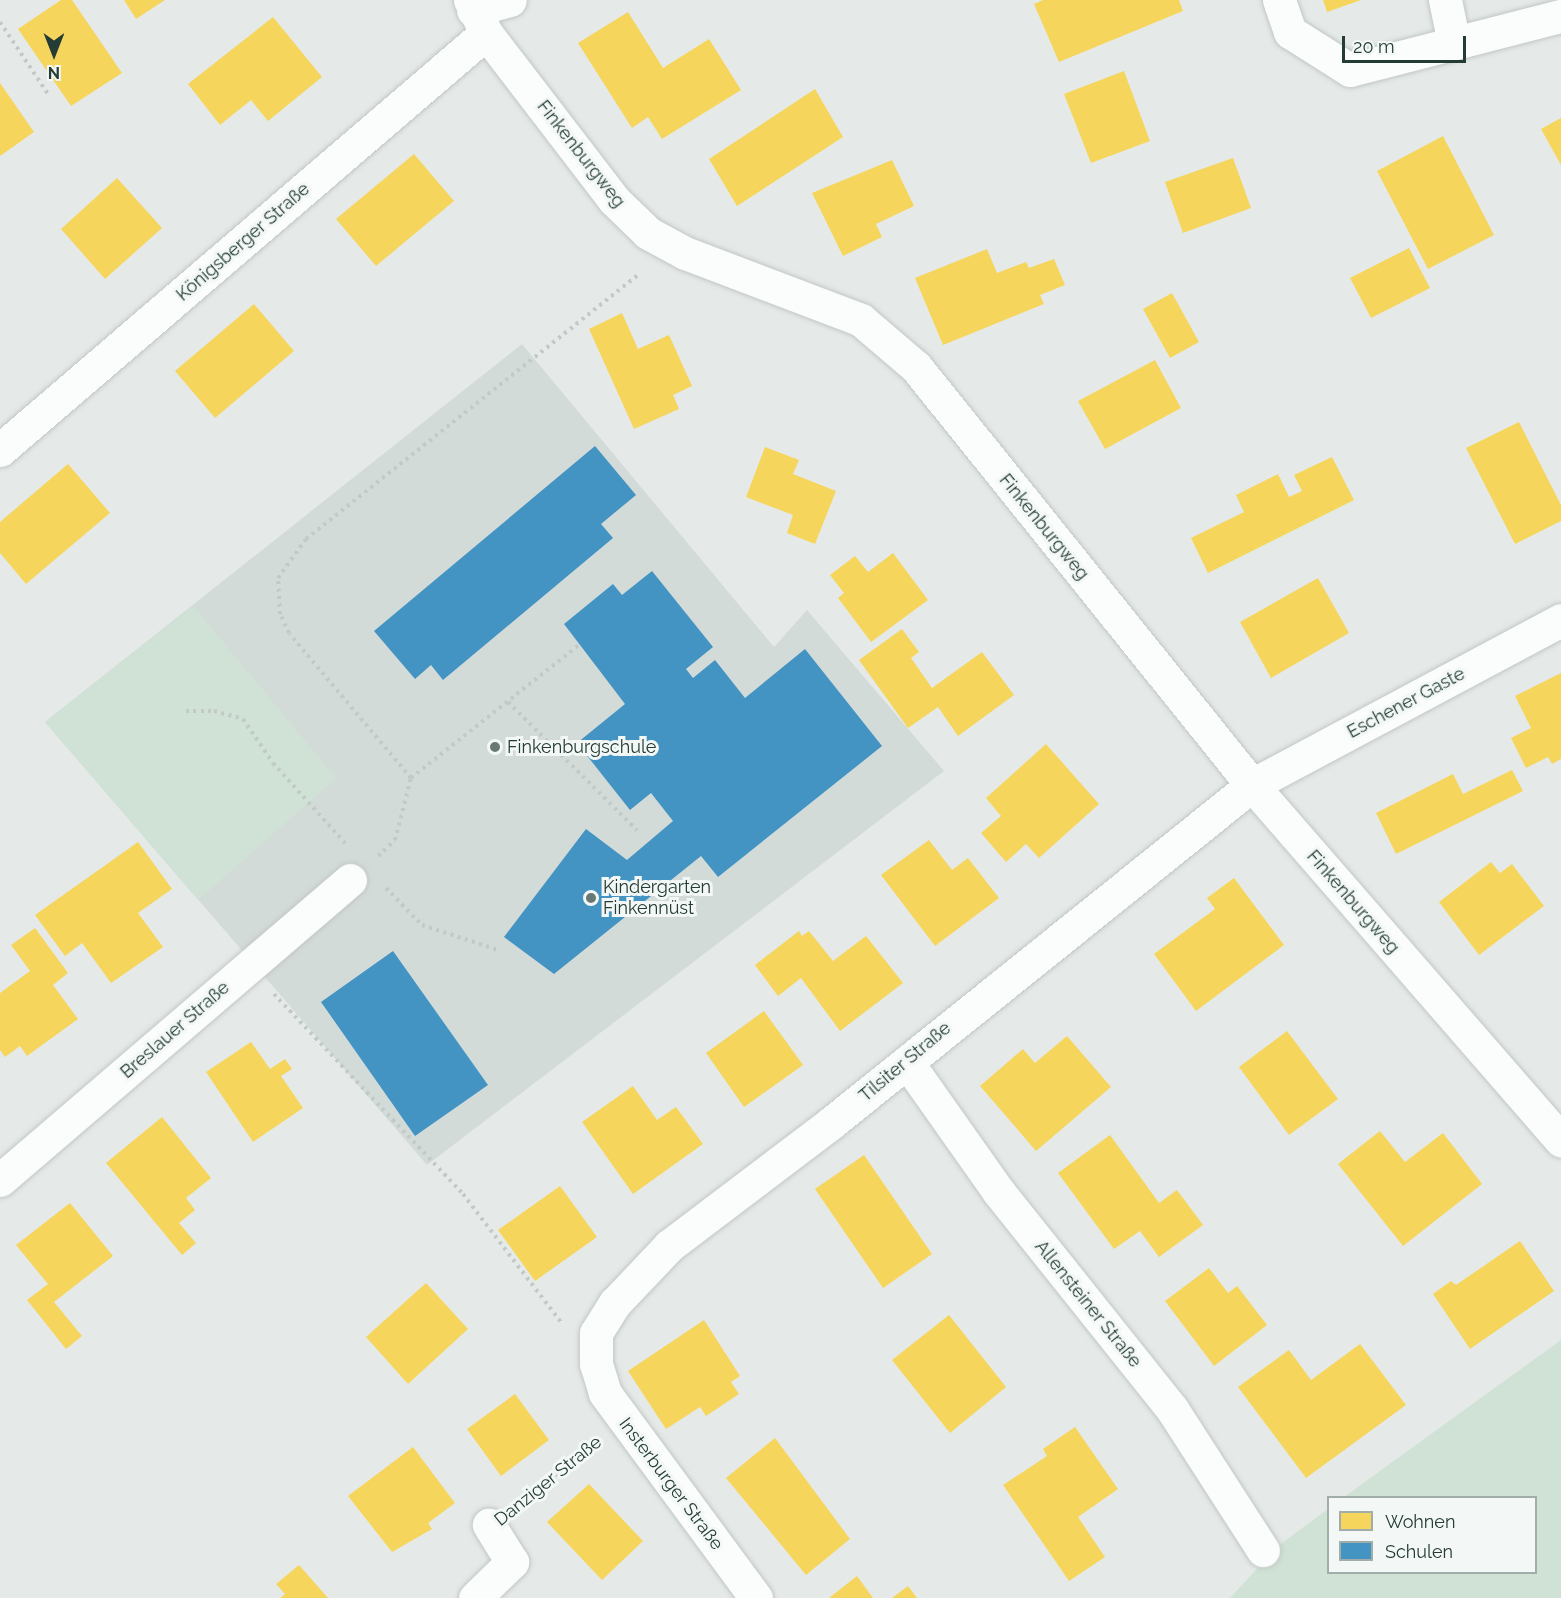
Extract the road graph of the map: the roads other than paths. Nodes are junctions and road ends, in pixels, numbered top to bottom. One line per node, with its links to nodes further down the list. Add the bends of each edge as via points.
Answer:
1 (510, 0): 4 (street)
2 (1279, 0): 6 (street, via 1290,32 1350,70)
3 (1445, 0): 6 (street)
4 (476, 14): 7 (street, Königsberger Straße); 9 (street, Finkenburgweg, via 614,200 648,233 861,320 895,345)
5 (1561, 16): 6 (street)
6 (1454, 43)
7 (0, 450)
8 (1561, 620): 9 (street, Eschener Gaste)
9 (1252, 785): 11 (street, Tilsiter Straße); 12 (street, Finkenburgweg)
10 (358, 873): 13 (street, Breslauer Straße)
11 (907, 1062): 14 (street, Tilsiter Straße, via 669,1246 615,1303 596,1333); 16 (street, Allensteiner Straße, via 998,1191 1172,1409)
12 (1561, 1141)
13 (0, 1180)
14 (596, 1364): 18 (street, Insterburger Straße, via 622,1422)
15 (489, 1525): 17 (street, Danziger Straße, via 512,1562)
16 (1263, 1550)
17 (475, 1598)
18 (756, 1598)

